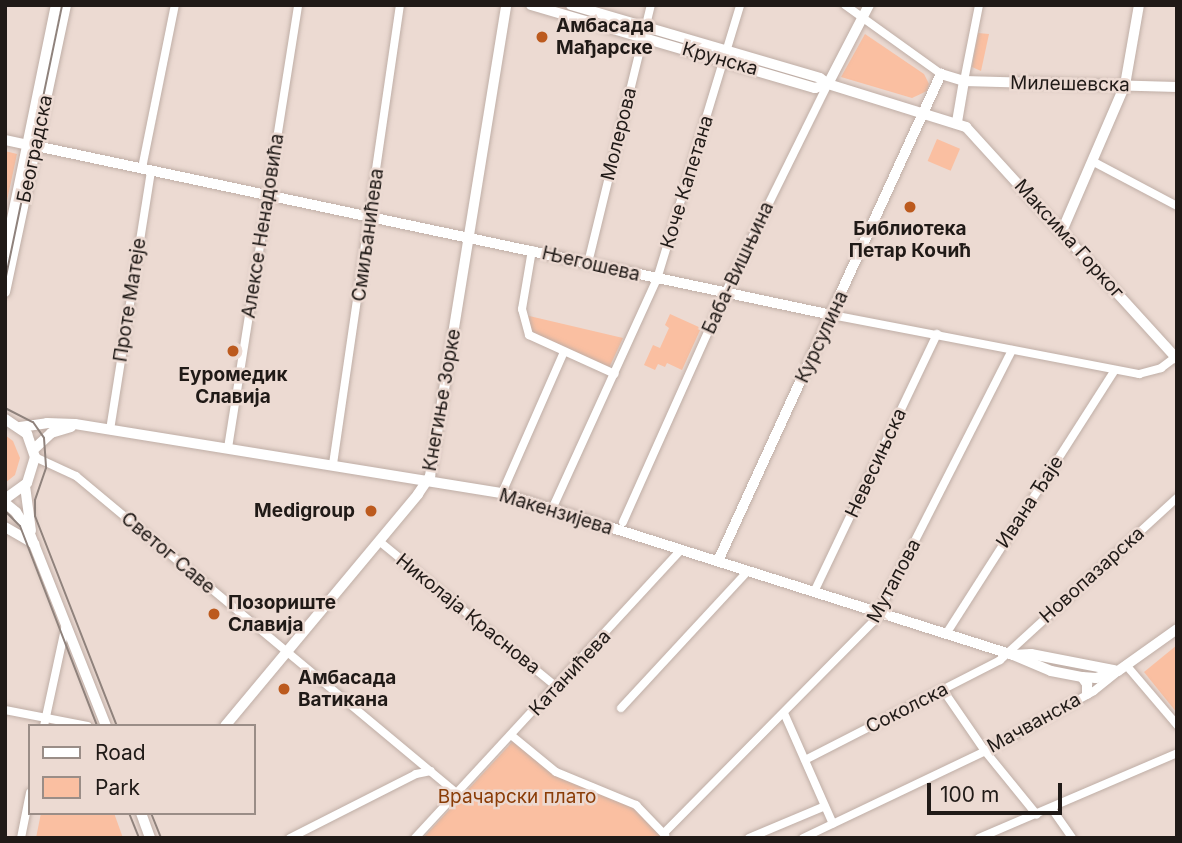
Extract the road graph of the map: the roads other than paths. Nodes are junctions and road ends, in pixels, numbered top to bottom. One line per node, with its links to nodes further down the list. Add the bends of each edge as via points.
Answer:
1 (56, 5): 26 (main road, Београдска)
2 (66, 5): 26 (main road, Београдска)
3 (175, 5): 28 (street, Проте Матеје)
4 (298, 5): 29 (street, Алексе Ненадовића)
5 (400, 5): 31 (street, Смиљанићева)
6 (506, 5): 33 (main road, Кнегиње Зорке)
7 (531, 5): 16 (main road, Крунска)
8 (570, 5): 16 (main road, Крунска)
9 (651, 5): 16 (street, Молерова)
10 (740, 5): 17 (street, Коче Капетана)
11 (845, 5): 15 (street)
12 (869, 5): 15 (main road, Баба-Вишњина)
13 (978, 5): 19 (street)
14 (1139, 5): 21 (main road)
15 (864, 19): 18 (street); 20 (main road, Баба-Вишњина)
16 (645, 32): 17 (main road, Крунска); 36 (street, Молерова)
17 (726, 55): 20 (main road, Крунска, via 816,88); 37 (street, Коче Капетана)
18 (941, 74): 19 (main road, Милешевска); 23 (main road, Курсулина)
19 (964, 81): 21 (main road, Милешевска); 24 (main road)
20 (828, 85): 23 (main road, Крунска); 39 (street, Баба-Вишњина)
21 (1125, 85): 22 (main road, Милешевска); 27 (main road)
22 (1177, 87)
23 (925, 112): 24 (main road, Крунска); 40 (main road, Курсулина)
24 (957, 122): 32 (main road, Максима Горког)
25 (5, 140): 26 (main road, Његошева)
26 (32, 146): 28 (main road, Његошева); 35 (main road, Београдска); 38 (main road, Београдска)
27 (1092, 161): 30 (street); 32 (main road)
28 (147, 169): 29 (main road, Његошева); 50 (street, Проте Матеје)
29 (268, 194): 31 (main road, Његошева); 51 (street, Алексе Ненадовића)
30 (1177, 206)
31 (371, 215): 33 (main road, Његошева); 53 (street, Смиљанићева)
32 (1062, 231): 44 (main road, Максима Горког)
33 (469, 236): 34 (main road, Његошева); 54 (main road, Кнегиње Зорке)
34 (532, 250): 36 (main road, Његошева); 43 (street, via 522,309 524,325 532,339)
35 (5, 253)
36 (588, 263): 37 (main road, Његошева)
37 (657, 279): 39 (main road, Његошева); 46 (street, Коче Капетана)
38 (5, 292)
39 (726, 292): 40 (main road, Његошева); 60 (street, Баба-Вишњина)
40 (832, 315): 41 (street, Његошева); 65 (main road, Курсулина)
41 (937, 334): 42 (street, Његошева); 67 (street, Невесињска)
42 (1012, 350): 45 (street, Његошева); 68 (street, Мутапова)
43 (564, 352): 46 (street); 56 (street)
44 (1176, 357): 45 (street, Његошева, via 1150,373)
45 (1115, 370): 71 (street, Ивана Ђаје)
46 (615, 374): 59 (street, Коче Капетана)
47 (5, 419): 49 (main road)
48 (85, 426): 49 (main road, Макензијева, via 47,422); 50 (main road, Макензијева); 52 (main road, Макензијева, via 56,430)
49 (20, 427): 52 (main road)
50 (110, 430): 51 (main road, Макензијева)
51 (228, 448): 53 (main road, Макензијева)
52 (35, 453): 55 (main road, via 33,473); 72 (street, Светог Саве, via 76,476)
53 (332, 464): 54 (main road, Макензијева)
54 (428, 480): 56 (main road, Макензијева); 63 (main road, Кнегиње Зорке)
55 (25, 486): 58 (main road); 62 (main road)
56 (502, 493): 59 (main road, Макензијева)
57 (1177, 498): 73 (street, Новопазарска)
58 (5, 501): 62 (main road)
59 (553, 507): 64 (main road, Макензијева)
60 (623, 522)
61 (5, 527): 62 (main road)
62 (32, 539): 69 (main road)
63 (379, 541): 72 (main road, Кнегиње Зорке); 76 (street, Николаја Краснова)
64 (680, 551): 65 (main road, Макензијева); 76 (street, Катанићева)
65 (718, 561): 66 (main road, Макензијева)
66 (748, 571): 67 (main road, Макензијева); 79 (street)
67 (814, 592): 68 (main road, Макензијева)
68 (879, 613): 71 (main road, Макензијева); 81 (street, Мутапова, via 864,635)
69 (66, 624): 82 (street); 84 (main road)
70 (1177, 629): 74 (main road)
71 (946, 634): 73 (main road, Макензијева)
72 (288, 652): 85 (main road, Кнегиње Зорке); 90 (street, Светог Саве)
73 (1010, 654): 74 (main road, Макензијева); 75 (main road, Макензијева, via 1051,671); 77 (street, Соколска)
74 (1122, 668): 75 (main road, Макензијева, via 1096,678); 78 (street, Мачванска); 86 (street)
75 (1082, 677): 78 (main road)
76 (557, 687): 87 (street, Катанићева)
77 (943, 690): 88 (street); 91 (street, Соколска)
78 (1087, 694): 88 (street, Мачванска)
79 (621, 708)
80 (5, 709): 82 (street)
81 (784, 713): 91 (street); 101 (street, Мутапова)
82 (45, 722): 83 (street)
83 (66, 724)
84 (105, 724)
85 (227, 724)
86 (1177, 725)
87 (511, 735): 94 (street, Катанићева); 101 (street, via 556,772 636,806)
88 (985, 751): 98 (street); 100 (street, Мачванска)
89 (1177, 753): 97 (street)
90 (416, 758): 92 (street, Светог Саве); 93 (street)
91 (805, 760): 96 (street)
92 (431, 771): 93 (street); 94 (street, Светог Саве)
93 (416, 774): 104 (street)
94 (457, 793): 105 (street, Катанићева)
95 (28, 803): 102 (street)
96 (825, 806): 100 (street); 106 (street)
97 (1052, 809): 98 (street); 109 (street)
98 (1037, 815): 108 (street)
99 (145, 816): 103 (main road)
100 (833, 824): 107 (street, Мачванска)
101 (666, 835)
102 (21, 838)
103 (150, 838)
104 (290, 838)
105 (415, 838)
106 (749, 838)
107 (803, 838)
108 (979, 838)
109 (1072, 838)

